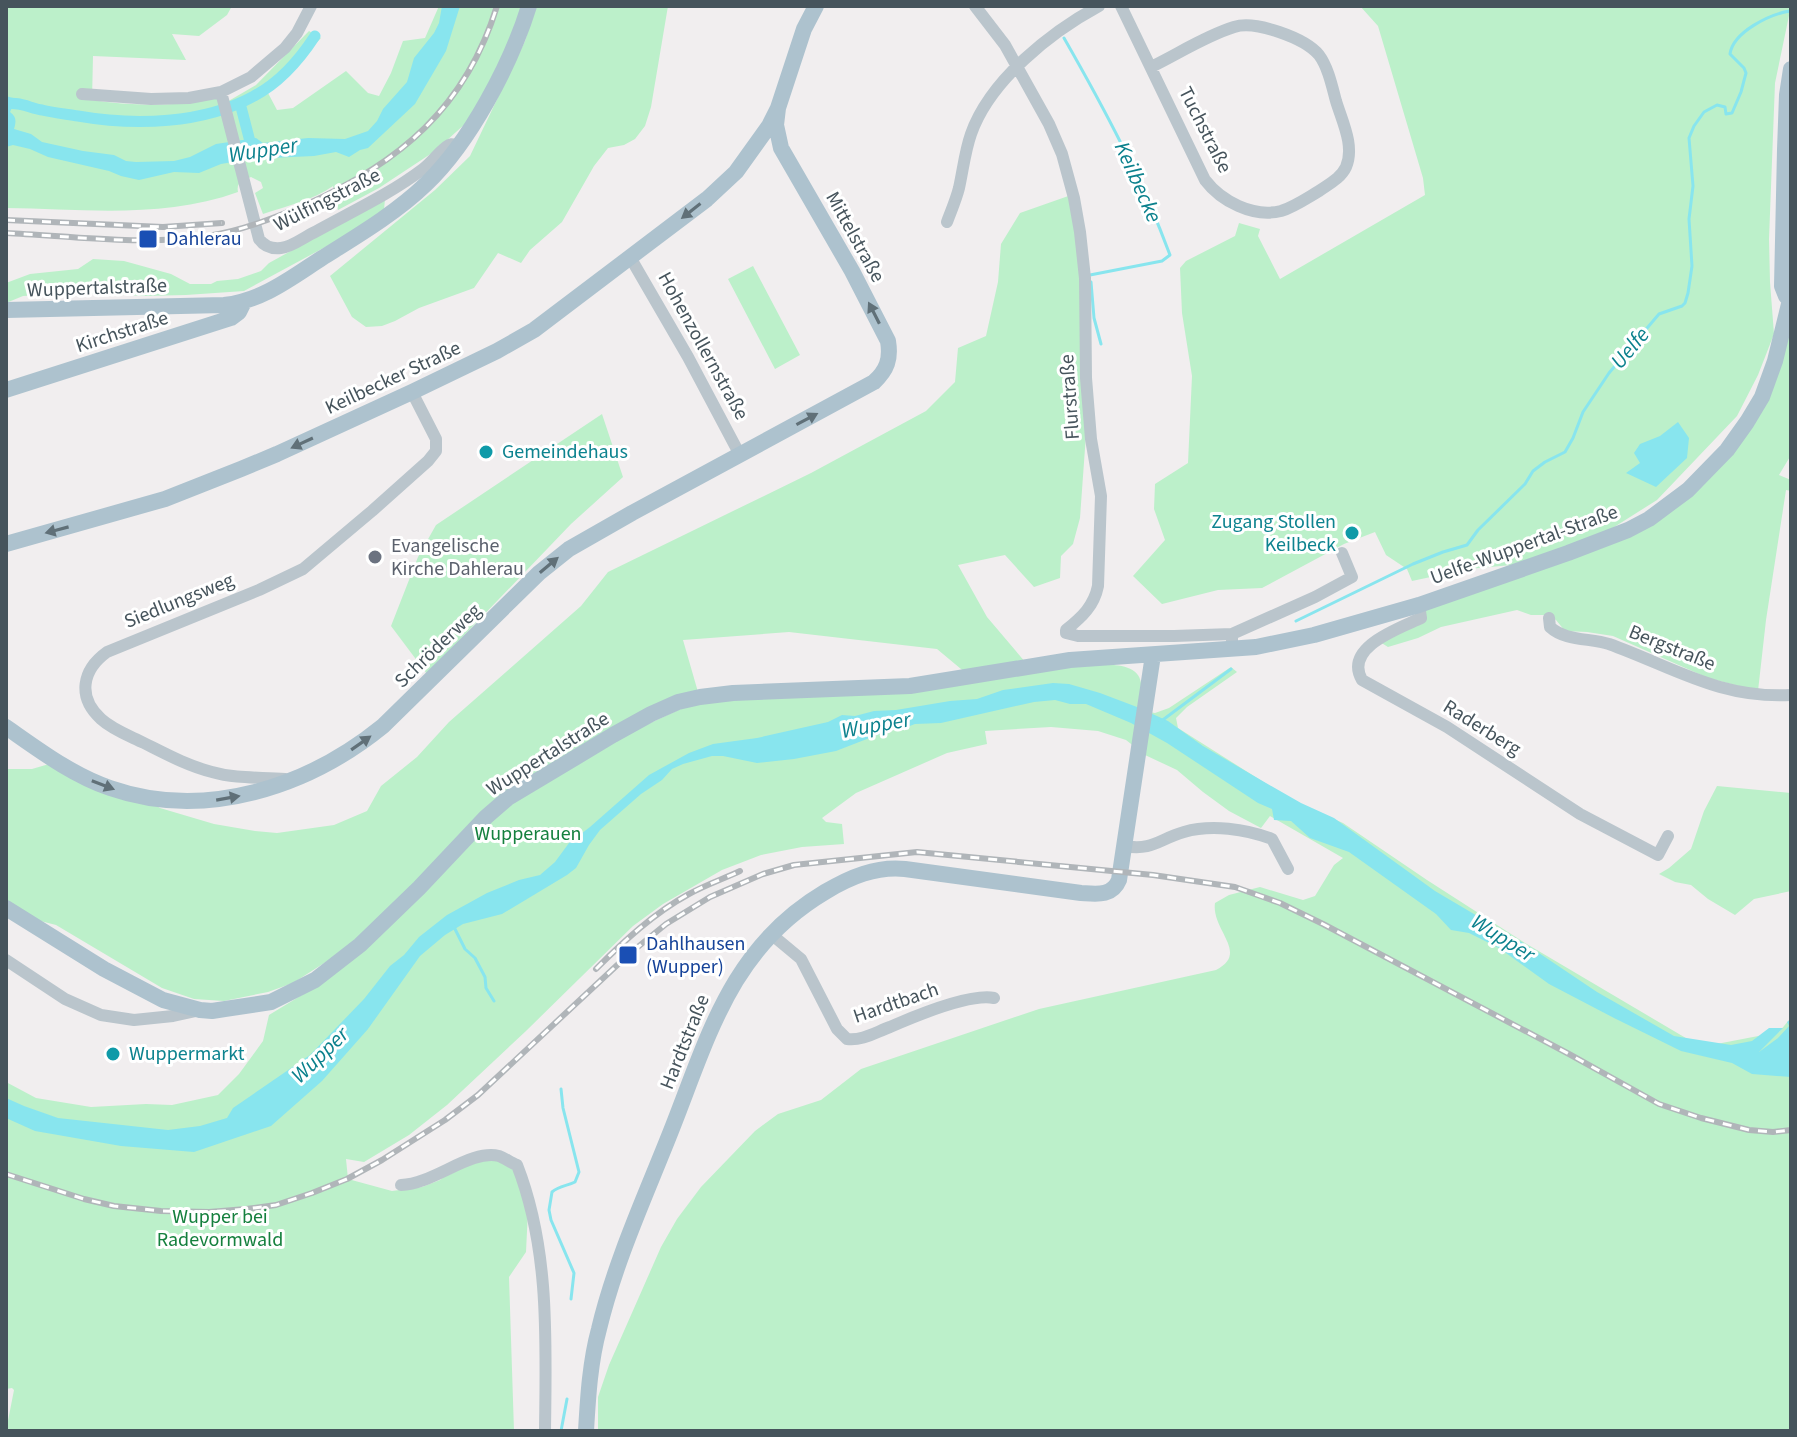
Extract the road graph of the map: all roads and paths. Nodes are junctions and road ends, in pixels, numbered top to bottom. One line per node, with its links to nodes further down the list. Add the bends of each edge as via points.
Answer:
1 (311, 6): 11 (street, via 285,48)
2 (529, 6): 13 (main road, Wuppertalstraße, via 507,63)
3 (816, 6): 12 (main road, Keilbecker Straße)
4 (975, 6): 7 (street, Flurstraße)
5 (1099, 6): 7 (street, via 1051,35)
6 (1121, 6): 8 (street, Tuchstraße)
7 (1018, 67): 16 (street, via 976,121); 29 (street, Flurstraße, via 1062,154 1085,278 1086,378 1101,496 1098,586 1090,608 1066,633)
8 (1151, 67): 8 (street, Tuchstraße, via 1205,180 1225,200 1259,211 1284,210 1345,169 1348,143 1331,85 1319,56 1304,43 1271,30 1239,26)
9 (1791, 69): 18 (main road, Uelfe-Wuppertal-Straße, via 1782,267 1783,291)
10 (82, 94): 11 (street, via 151,99)
11 (222, 96): 13 (street, Wülfingstraße, via 259,241 266,246 281,248 316,231 395,187 447,146)
12 (778, 108): 14 (main road, Mittelstraße, via 776,125); 15 (main road, Keilbecker Straße)
13 (458, 146): 19 (main road, Wuppertalstraße, via 405,202 283,284)
14 (786, 157): 15 (main road, via 760,153); 21 (main road, Mittelstraße, one-way to 14, via 888,363 886,336)
15 (748, 158): 17 (main road, Keilbecker Straße, one-way to 17, via 722,186)
16 (947, 222)
17 (630, 257): 23 (main road, Keilbecker Straße, via 534,330); 24 (street, Hohenzollernstraße)
18 (1791, 296): 27 (main road, Uelfe-Wuppertal-Straße, via 1762,397 1727,450 1688,490 1649,519 1603,540)
19 (244, 302): 20 (main road, Wuppertalstraße); 22 (main road, Kirchstraße, via 231,318)
20 (6, 310)
21 (874, 382): 24 (main road, Schröderweg, one-way to 21)
22 (6, 390)
23 (412, 392): 25 (main road, Keilbecker Straße, one-way to 25, via 165,499); 33 (street, Siedlungsweg, via 436,439 436,451 381,503 298,572 107,652 86,680 88,701 102,720 162,753 230,776)
24 (740, 455): 33 (main road, Schröderweg, one-way to 24, via 347,753 383,726 569,549)
25 (6, 544)
26 (1342, 553): 29 (street, Flurstraße, via 1352,577)
27 (1419, 605): 29 (main road, Uelfe-Wuppertal-Straße, via 1314,635); 34 (street, Raderberg, via 1421,618 1363,651 1358,665 1362,680 1447,727 1600,826 1658,855)
28 (1549, 618): 31 (street, Bergstraße, via 1550,627 1560,634 1606,643 1711,686 1757,696)
29 (1232, 642): 30 (main road, Uelfe-Wuppertal-Straße)
30 (1153, 655): 35 (main road, Hardtstraße); 41 (main road, Wuppertalstraße, via 1070,660 901,687 733,693 678,702 508,798 360,945 315,980 271,1002)
31 (1791, 695)
32 (6, 727): 33 (main road, Schröderweg, one-way to 33, via 72,771 147,798 230,798)
33 (292, 780)
34 (1668, 836)
35 (1124, 846): 36 (street, via 1142,849 1193,830 1235,830 1272,839); 38 (main road, Hardtstraße, via 1118,883 1105,893 881,869 820,895)
36 (1288, 869)
37 (6, 908): 41 (main road, Wuppertalstraße, via 144,991)
38 (771, 934): 40 (street, Hardtbach, via 801,959 847,1039 975,998); 44 (main road, Hardtstraße, via 717,1013 626,1245 595,1345)
39 (6, 960): 41 (street, via 65,999 101,1015 134,1020)
40 (994, 998)
41 (200, 1010)
42 (401, 1185): 43 (street, via 479,1157 498,1156 517,1165 530,1207 543,1288)
43 (545, 1431)
44 (586, 1431)

